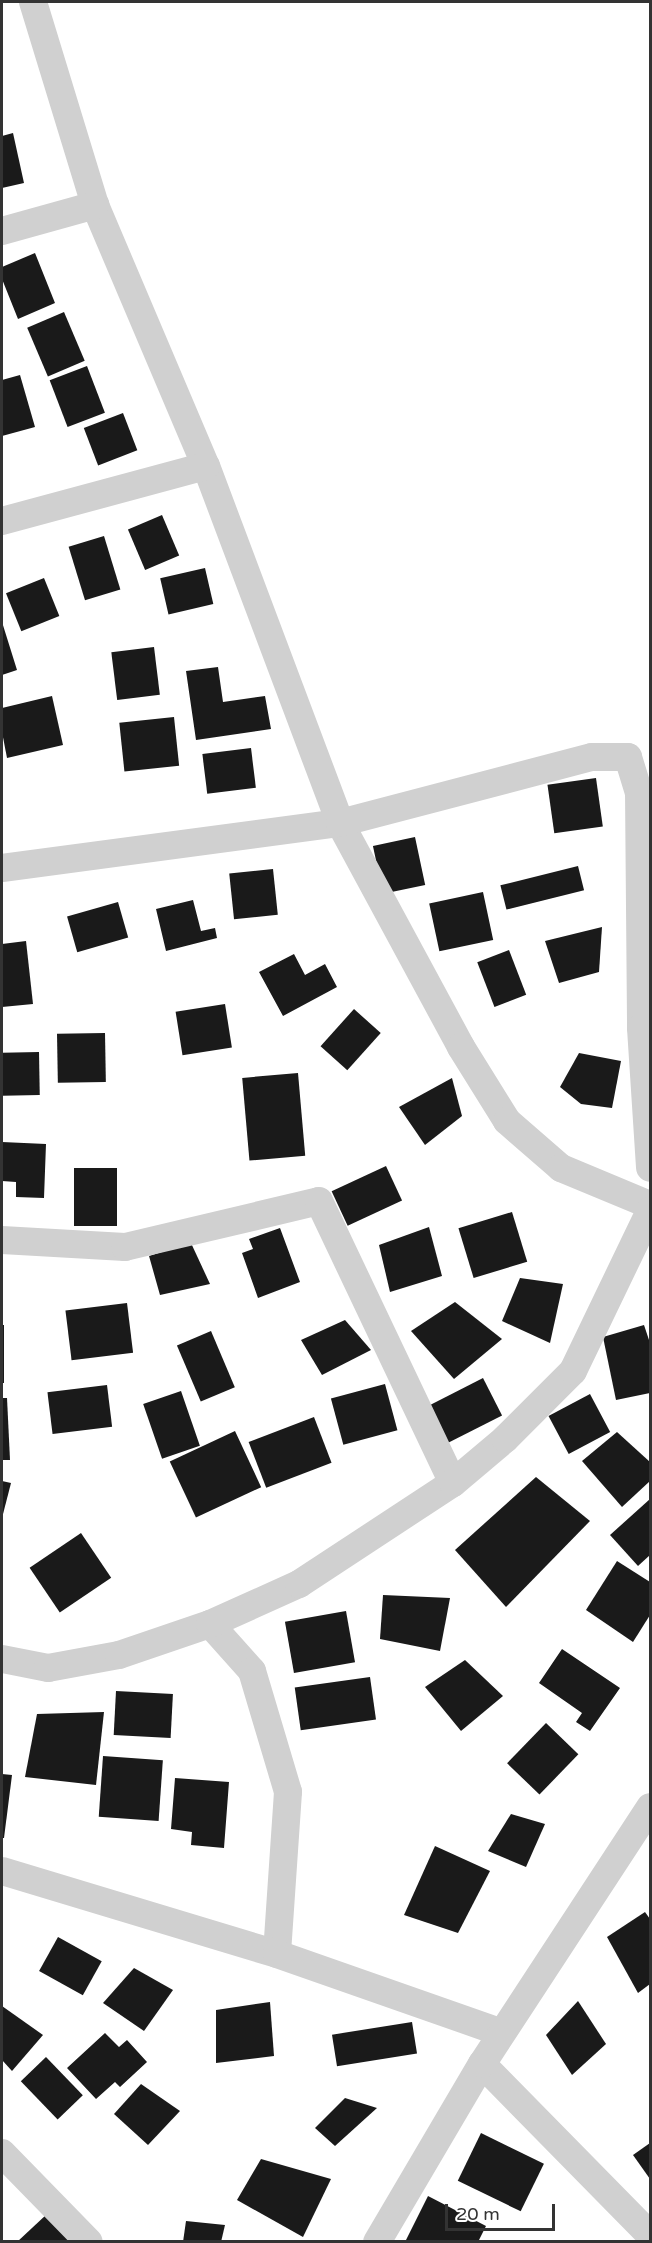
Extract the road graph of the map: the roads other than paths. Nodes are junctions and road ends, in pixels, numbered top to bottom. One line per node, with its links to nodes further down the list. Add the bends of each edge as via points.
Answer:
1 (33, 2): 2 (street)
2 (95, 205): 3 (street); 4 (street)
3 (2, 231)
4 (206, 466): 5 (street); 6 (street)
5 (2, 521)
6 (340, 823): 7 (street); 8 (street, via 592,757 628,757 639,792 641,1028); 9 (street, via 461,1047 507,1121 561,1168)
7 (2, 868)
8 (651, 1168)
9 (651, 1205)
10 (651, 1211): 12 (street, via 573,1371 505,1439)
11 (2, 1240): 12 (street, via 125,1247 319,1201)
12 (453, 1483): 13 (street, via 299,1584)
13 (210, 1624): 14 (street, via 119,1655 48,1668); 17 (street, via 252,1671 288,1792)
14 (2, 1659)
15 (649, 1812): 18 (street)
16 (2, 1871): 17 (street)
17 (277, 1954): 18 (street)
18 (502, 2033): 19 (street)
19 (482, 2064): 21 (street); 23 (street)
20 (2, 2153): 22 (street)
21 (651, 2235)
22 (89, 2241)
23 (377, 2241)

